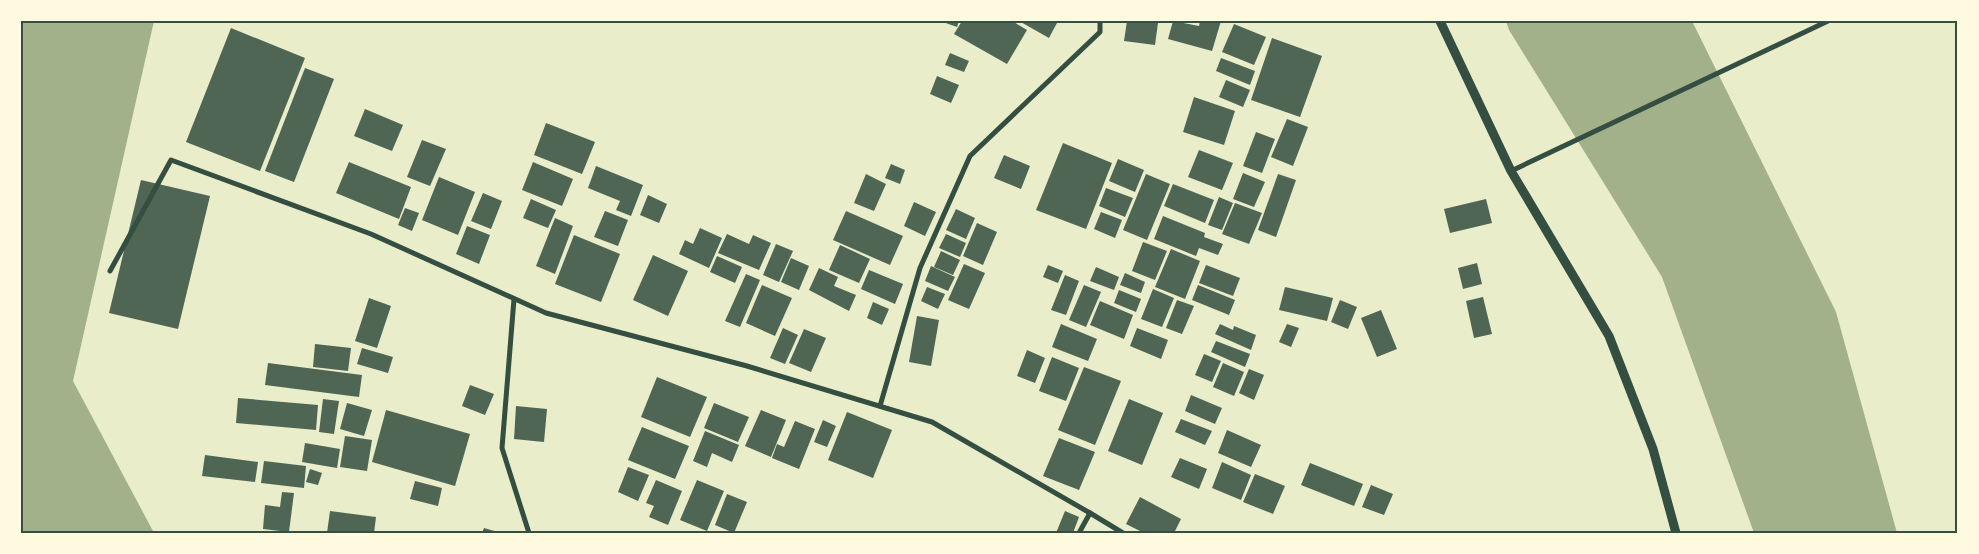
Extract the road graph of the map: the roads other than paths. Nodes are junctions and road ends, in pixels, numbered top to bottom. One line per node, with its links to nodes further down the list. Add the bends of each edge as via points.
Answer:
1 (1100, 21): 7 (street, via 1100,32 970,156 920,268)
2 (1440, 21): 4 (street)
3 (1828, 21): 4 (street)
4 (1511, 170): 12 (street, via 1609,336 1653,448)
5 (110, 271): 6 (street, via 171,160 371,234)
6 (514, 299): 7 (street, via 546,313 746,366); 9 (street, via 502,448)
7 (880, 406): 8 (street, via 932,422)
8 (1090, 513): 10 (street); 11 (street)
9 (529, 533)
10 (1079, 533)
11 (1122, 533)
12 (1676, 533)

